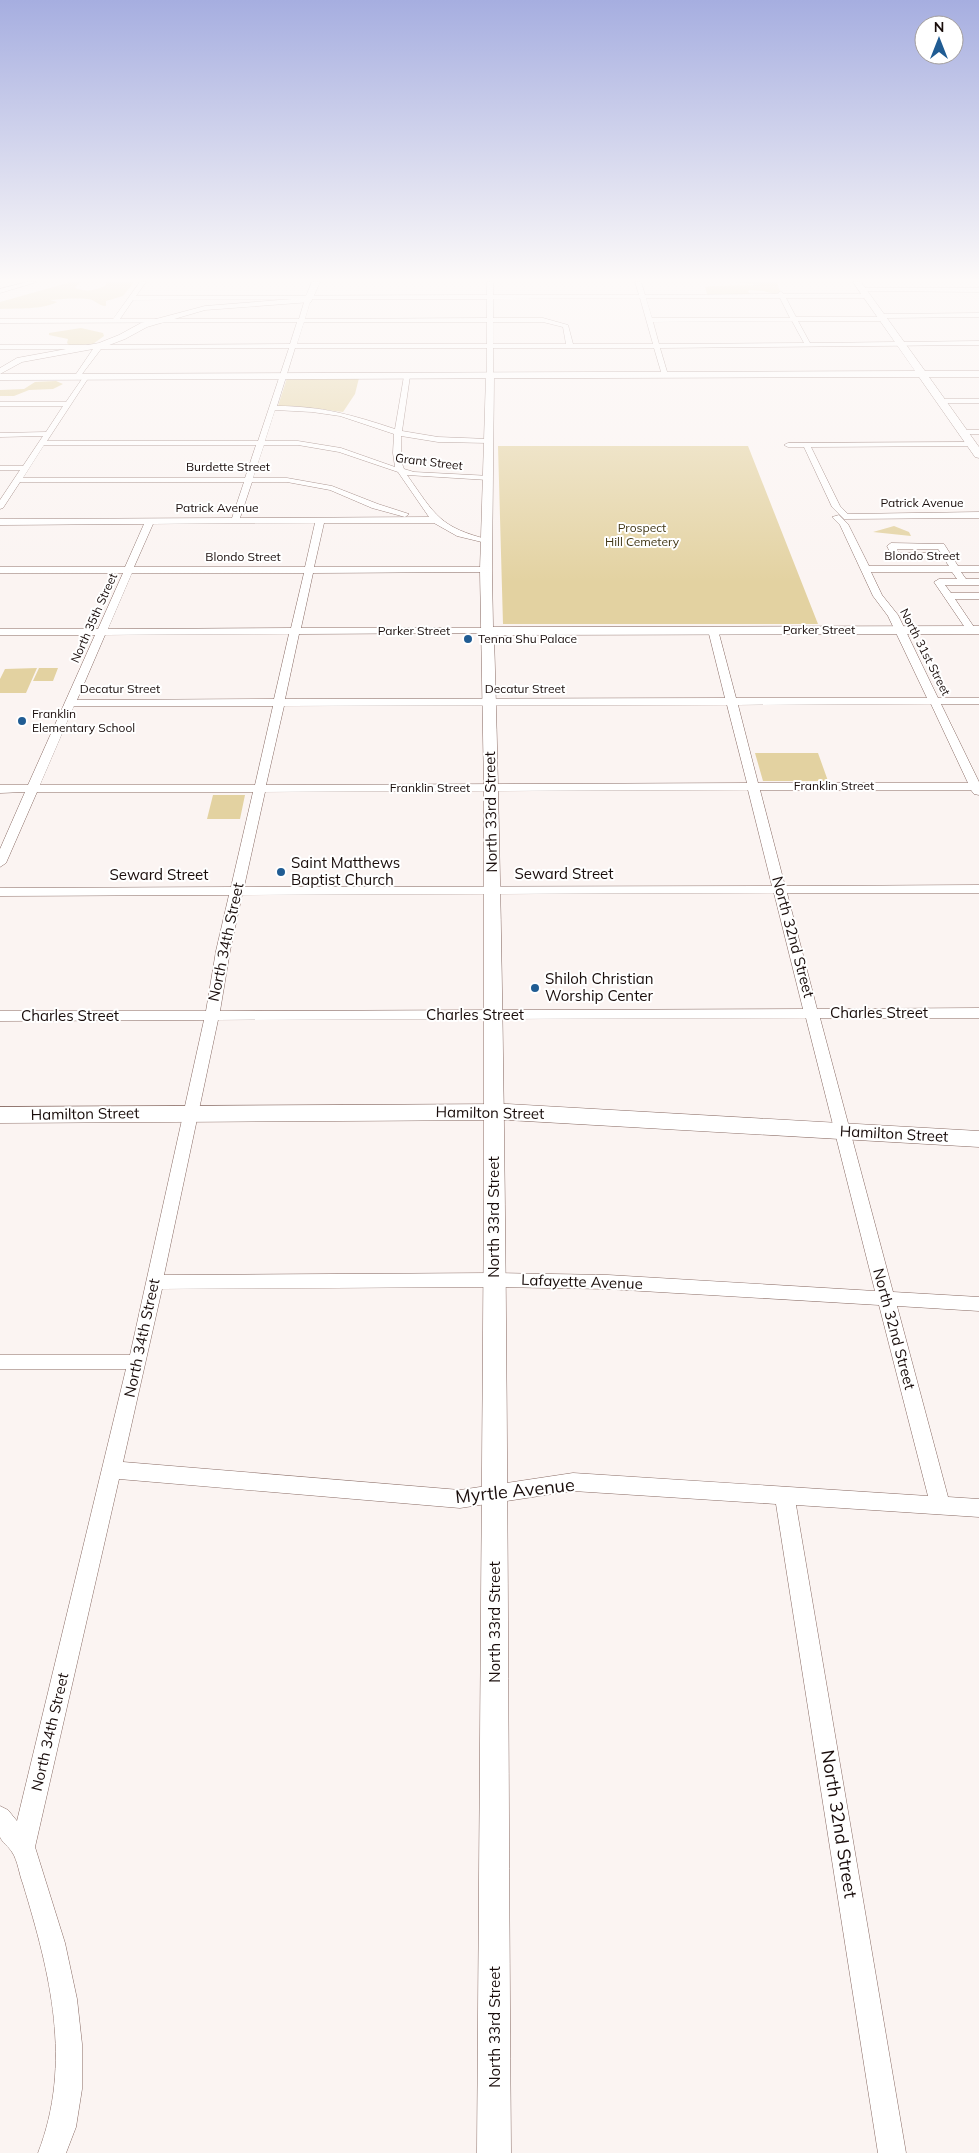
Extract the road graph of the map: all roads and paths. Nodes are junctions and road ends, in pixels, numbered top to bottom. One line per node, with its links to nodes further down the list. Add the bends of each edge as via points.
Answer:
1 (78, 382): 9 (street)
2 (281, 382): 10 (street)
3 (406, 382): 13 (street)
4 (490, 382): 16 (street, North 33rd Street)
5 (928, 382): 6 (main road)
6 (942, 401): 7 (street); 11 (main road)
7 (979, 401)
8 (0, 404): 9 (street)
9 (68, 404): 14 (street)
10 (273, 408): 13 (street, via 338,413); 17 (street)
11 (963, 432): 12 (street); 19 (main road)
12 (979, 432)
13 (399, 433): 16 (street, via 438,439); 25 (street, via 397,463)
14 (47, 434): 15 (street); 18 (street)
15 (0, 435)
16 (489, 441): 26 (street, North 33rd Street)
17 (262, 442): 18 (street, Grant Street); 25 (street, Grant Street, via 331,447); 27 (street)
18 (42, 443): 24 (street)
19 (972, 444): 20 (street); 22 (main road)
20 (824, 445): 21 (street); 21 (street, via 783,445)
21 (807, 446): 31 (street, North 31st Street)
22 (979, 454)
23 (0, 468): 24 (street)
24 (25, 468): 28 (street)
25 (402, 471): 26 (street, Grant Street, via 440,477); 33 (street)
26 (488, 478): 37 (street, North 33rd Street)
27 (249, 479): 28 (street, Burdette Street); 33 (street, Burdette Street, via 320,485 383,508); 35 (street)
28 (17, 480): 29 (street)
29 (0, 506)
30 (979, 515): 31 (street, Patrick Avenue)
31 (842, 516): 39 (street, North 31st Street)
32 (320, 520): 33 (street, Patrick Avenue); 35 (street, Patrick Avenue); 44 (street, North 34th Street)
33 (434, 520): 37 (street, via 454,533)
34 (150, 521): 35 (street, Patrick Avenue); 36 (street, Patrick Avenue); 43 (street, North 35th Street)
35 (235, 521)
36 (0, 522)
37 (486, 542): 45 (street, North 33rd Street)
38 (947, 556): 38 (street, via 941,546 891,546 896,556); 40 (street)
39 (865, 569): 40 (street, Blondo Street); 51 (street, North 31st Street)
40 (955, 569): 41 (street, Blondo Street); 46 (street)
41 (979, 569)
42 (0, 570): 43 (street, Blondo Street)
43 (129, 570): 44 (street, Blondo Street); 56 (street, North 35th Street)
44 (308, 570): 45 (street, Blondo Street); 53 (street, North 34th Street)
45 (486, 570): 54 (street, North 33rd Street)
46 (963, 582): 47 (street); 48 (street, via 939,582)
47 (979, 582)
48 (947, 596): 49 (street); 52 (street)
49 (979, 596)
50 (713, 630): 51 (street, Parker Street); 54 (street, Parker Street); 58 (street, North 32nd Street)
51 (900, 630): 52 (street, Parker Street); 59 (street, North 31st Street)
52 (975, 630)
53 (295, 631): 54 (street, Parker Street); 56 (street, Parker Street); 61 (street, North 34th Street)
54 (488, 631): 62 (street, North 33rd Street)
55 (0, 632): 56 (street, Parker Street)
56 (101, 632): 60 (street, North 35th Street)
57 (979, 701): 59 (street, Decatur Street)
58 (732, 702): 59 (street, Decatur Street); 62 (street, Decatur Street); 63 (street, North 32nd Street)
59 (935, 702): 66 (street, North 31st Street)
60 (70, 703): 61 (street, Decatur Street); 68 (street, North 35th Street)
61 (279, 703): 62 (street, Decatur Street); 64 (street, North 34th Street)
62 (488, 703): 65 (street, North 33rd Street)
63 (754, 787): 65 (street, Franklin Street); 66 (street, Franklin Street); 72 (street, North 32nd Street)
64 (260, 788): 65 (street, Franklin Street); 68 (street, Franklin Street); 73 (street, North 34th Street)
65 (491, 788): 71 (street, North 33rd Street)
66 (978, 788)
67 (0, 789): 68 (street, Franklin Street)
68 (33, 789): 69 (street, North 35th Street)
69 (0, 863)
70 (979, 889): 72 (street, Seward Street)
71 (492, 890): 72 (street, Seward Street); 73 (street, Seward Street); 77 (street, North 33rd Street)
72 (780, 890): 76 (street, North 32nd Street)
73 (237, 891): 74 (street, Seward Street); 79 (street, North 34th Street)
74 (0, 892)
75 (979, 1013): 76 (street, Charles Street)
76 (813, 1014): 77 (street, Charles Street); 83 (street, North 32nd Street)
77 (493, 1015): 79 (street, Charles Street); 80 (street, North 33rd Street)
78 (0, 1016): 79 (street, Charles Street)
79 (212, 1016): 81 (street, North 34th Street)
80 (494, 1112): 81 (main road, Hamilton Street); 83 (main road, Hamilton Street); 85 (street, North 33rd Street)
81 (190, 1113): 82 (main road, Hamilton Street); 86 (street, North 34th Street)
82 (0, 1115)
83 (842, 1132): 84 (main road, Hamilton Street); 87 (street, North 32nd Street)
84 (979, 1139)
85 (494, 1280): 86 (street, Lafayette Avenue); 87 (street, Lafayette Avenue, via 608,1282); 92 (street, North 33rd Street)
86 (154, 1282): 90 (street, North 34th Street)
87 (886, 1298): 88 (street, Lafayette Avenue); 94 (street, North 32nd Street)
88 (979, 1304)
89 (0, 1362): 90 (street)
90 (137, 1362): 91 (street, North 34th Street)
91 (112, 1470): 92 (street, Myrtle Avenue, via 460,1499); 97 (street, North 34th Street)
92 (495, 1493): 93 (street, Myrtle Avenue, via 573,1482); 99 (street, North 33rd Street)
93 (785, 1496): 94 (street, Myrtle Avenue); 100 (street, North 32nd Street)
94 (940, 1505): 95 (street, Myrtle Avenue)
95 (979, 1508)
96 (0, 1818): 97 (street)
97 (23, 1847): 98 (street, via 53,1943 69,2044 69,2088 62,2127)
98 (52, 2153)
99 (494, 2153)
100 (892, 2153)

